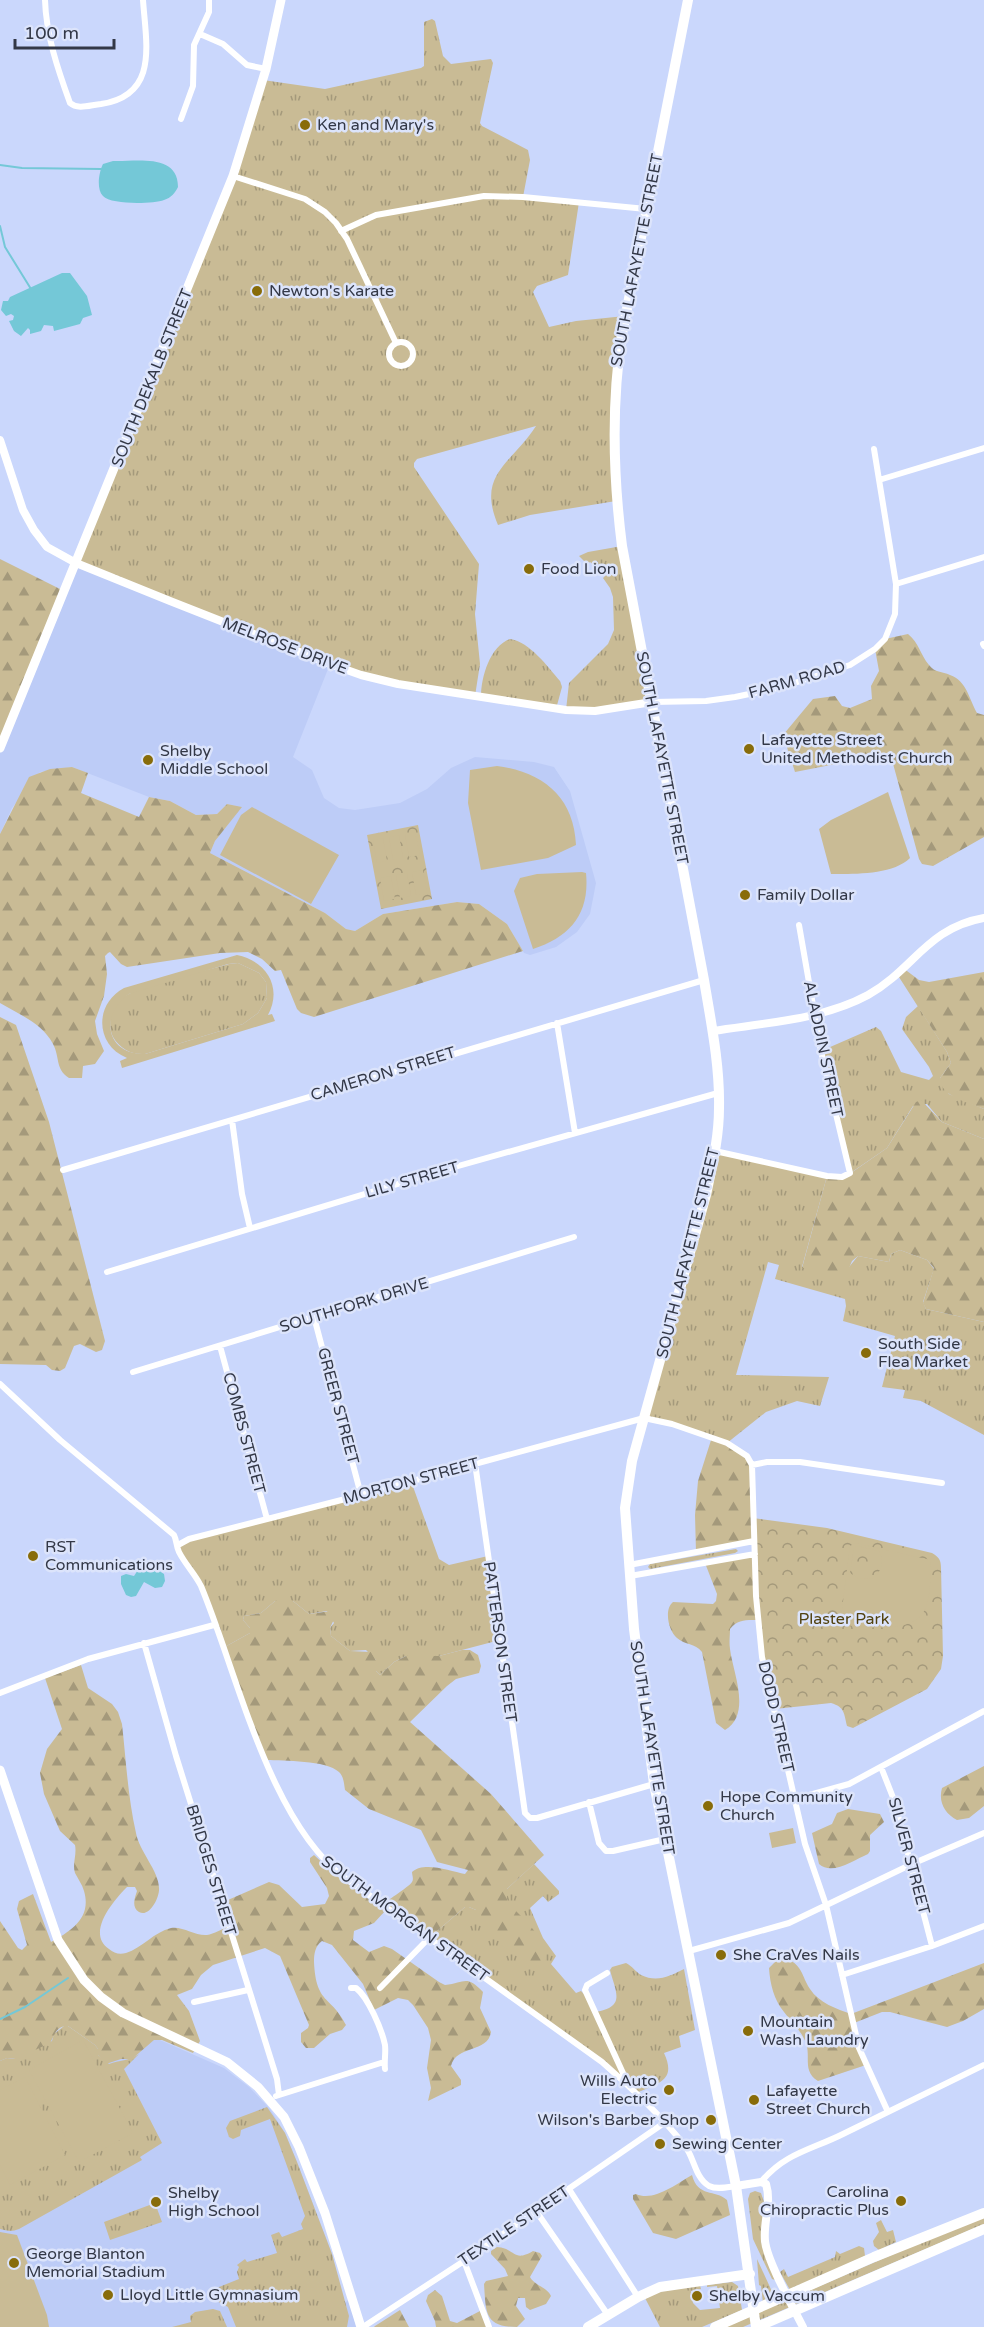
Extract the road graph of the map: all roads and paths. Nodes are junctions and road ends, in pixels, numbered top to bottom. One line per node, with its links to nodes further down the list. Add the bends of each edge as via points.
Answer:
1 (45, 0): 2 (street, via 46,22 63,86 70,103 80,107 109,103 139,84 146,57)
2 (143, 0)
3 (210, 0): 6 (street)
4 (281, 0): 7 (main road, SOUTH DEKALB STREET)
5 (688, 0): 10 (main road, SOUTH LAFAYETTE STREET)
6 (200, 34): 7 (street, via 223,44 247,65); 8 (street, via 194,45 193,86)
7 (266, 69): 9 (main road, SOUTH DEKALB STREET)
8 (181, 119)
9 (233, 176): 11 (street, via 305,199); 18 (main road, SOUTH DEKALB STREET)
10 (646, 209): 11 (street, via 484,196 376,214); 20 (main road, SOUTH LAFAYETTE STREET, via 616,376 614,453 622,546)
11 (341, 231): 12 (street)
12 (396, 343): 12 (street, via 389,352 390,360 404,366 412,358 412,350 404,342)
13 (0, 440): 18 (street, MELROSE DRIVE, via 27,518 47,546)
14 (984, 448): 16 (street)
15 (874, 449): 16 (street, FARM ROAD)
16 (879, 480): 19 (street, FARM ROAD)
17 (984, 557): 19 (street)
18 (76, 562): 20 (street, MELROSE DRIVE, via 361,675 566,710 595,711); 21 (main road, SOUTH DEKALB STREET)
19 (896, 584): 20 (street, FARM ROAD, via 895,614 885,639 850,665 735,697)
20 (652, 702): 24 (main road, SOUTH LAFAYETTE STREET)
21 (0, 748)
22 (984, 918): 25 (street, via 937,936 897,974 866,996)
23 (799, 925): 25 (street, ALADDIN STREET)
24 (704, 980): 26 (street, CAMERON STREET); 27 (main road, SOUTH LAFAYETTE STREET)
25 (815, 1014): 27 (street); 31 (street, ALADDIN STREET, via 850,1173 827,1176)
26 (557, 1023): 29 (street, CAMERON STREET); 30 (street)
27 (713, 1031): 28 (main road, SOUTH LAFAYETTE STREET)
28 (718, 1093): 30 (street, LILY STREET); 31 (main road, SOUTH LAFAYETTE STREET)
29 (232, 1120): 32 (street, CAMERON STREET); 33 (street)
30 (575, 1133): 33 (street, LILY STREET)
31 (715, 1151): 40 (main road, SOUTH LAFAYETTE STREET)
32 (63, 1170)
33 (250, 1228): 35 (street, LILY STREET)
34 (574, 1237): 36 (street, SOUTHFORK DRIVE)
35 (107, 1272)
36 (314, 1317): 37 (street, SOUTHFORK DRIVE); 44 (street, GREER STREET)
37 (220, 1346): 38 (street, SOUTHFORK DRIVE); 45 (street, COMBS STREET)
38 (133, 1372)
39 (0, 1384): 47 (street, SOUTH MORGAN STREET, via 60,1440 171,1531)
40 (644, 1418): 41 (street, MORTON STREET); 42 (street, via 728,1443 747,1456); 49 (main road, SOUTH LAFAYETTE STREET, via 625,1508)
41 (475, 1463): 44 (street, MORTON STREET); 58 (street, PATTERSON STREET, via 525,1814 537,1818)
42 (752, 1465): 43 (street, via 800,1462); 46 (street, DODD STREET)
43 (942, 1483)
44 (361, 1495): 45 (street, MORTON STREET)
45 (267, 1520): 47 (street, MORTON STREET)
46 (754, 1541): 48 (street, DODD STREET); 49 (street)
47 (178, 1545): 50 (street, SOUTH MORGAN STREET, via 201,1587)
48 (755, 1554): 49 (street); 57 (street, DODD STREET, via 762,1657)
49 (629, 1570): 56 (main road, SOUTH LAFAYETTE STREET)
50 (214, 1625): 51 (street); 64 (street, SOUTH MORGAN STREET, via 266,1760 307,1840 335,1871)
51 (144, 1643): 52 (street, via 88,1659); 71 (street, BRIDGES STREET)
52 (0, 1693)
53 (984, 1711): 54 (street)
54 (881, 1767): 57 (street, via 849,1784); 61 (street, SILVER STREET)
55 (0, 1770): 75 (main road, via 57,1940 84,1980 123,2013 227,2061)
56 (654, 1784): 58 (street); 60 (main road, SOUTH LAFAYETTE STREET)
57 (795, 1799): 62 (street, DODD STREET, via 805,1844)
58 (589, 1802): 60 (street, via 599,1843 606,1851)
59 (984, 1833): 61 (street)
60 (665, 1839): 66 (main road, SOUTH LAFAYETTE STREET)
61 (912, 1864): 62 (street); 65 (street, SILVER STREET)
62 (826, 1905): 66 (street, via 789,1923); 68 (street, DODD STREET)
63 (984, 1926): 65 (street)
64 (429, 1938): 70 (street); 74 (street, SOUTH MORGAN STREET, via 576,2043)
65 (932, 1946): 68 (street)
66 (689, 1951): 79 (main road, SOUTH LAFAYETTE STREET)
67 (607, 1973): 74 (street, via 586,1985 585,1990)
68 (842, 1975): 76 (street, DODD STREET, via 859,2048)
69 (351, 1988): 75 (street, via 361,1992 374,2017 385,2048 385,2066)
70 (380, 1988)
71 (248, 1990): 72 (street); 75 (street, BRIDGES STREET, via 277,2079)
72 (194, 2002)
73 (984, 2065): 76 (street)
74 (630, 2087): 77 (street, SOUTH MORGAN STREET)
75 (274, 2097): 89 (main road, via 299,2147 338,2249)
76 (888, 2112): 78 (street, via 781,2161)
77 (664, 2123): 79 (street, SOUTH MORGAN STREET, via 687,2148 703,2181 715,2188); 80 (street, TEXTILE STREET)
78 (761, 2182): 79 (street, SOUTH MORGAN STREET); 88 (street, via 766,2184 769,2196 766,2246)
79 (736, 2186): 85 (main road, SOUTH LAFAYETTE STREET)
80 (569, 2189): 81 (street, TEXTILE STREET); 86 (street)
81 (536, 2211): 84 (street, TEXTILE STREET); 87 (street)
82 (984, 2213): 92 (main road)
83 (984, 2229): 93 (main road)
84 (464, 2261): 89 (street, TEXTILE STREET); 90 (street)
85 (750, 2278): 86 (main road, via 666,2286); 93 (main road, SOUTH LAFAYETTE STREET)
86 (638, 2297): 87 (main road)
87 (608, 2315): 91 (main road)
88 (803, 2326)
89 (362, 2327)
90 (489, 2327)
91 (588, 2327)
92 (716, 2327)
93 (757, 2327)

